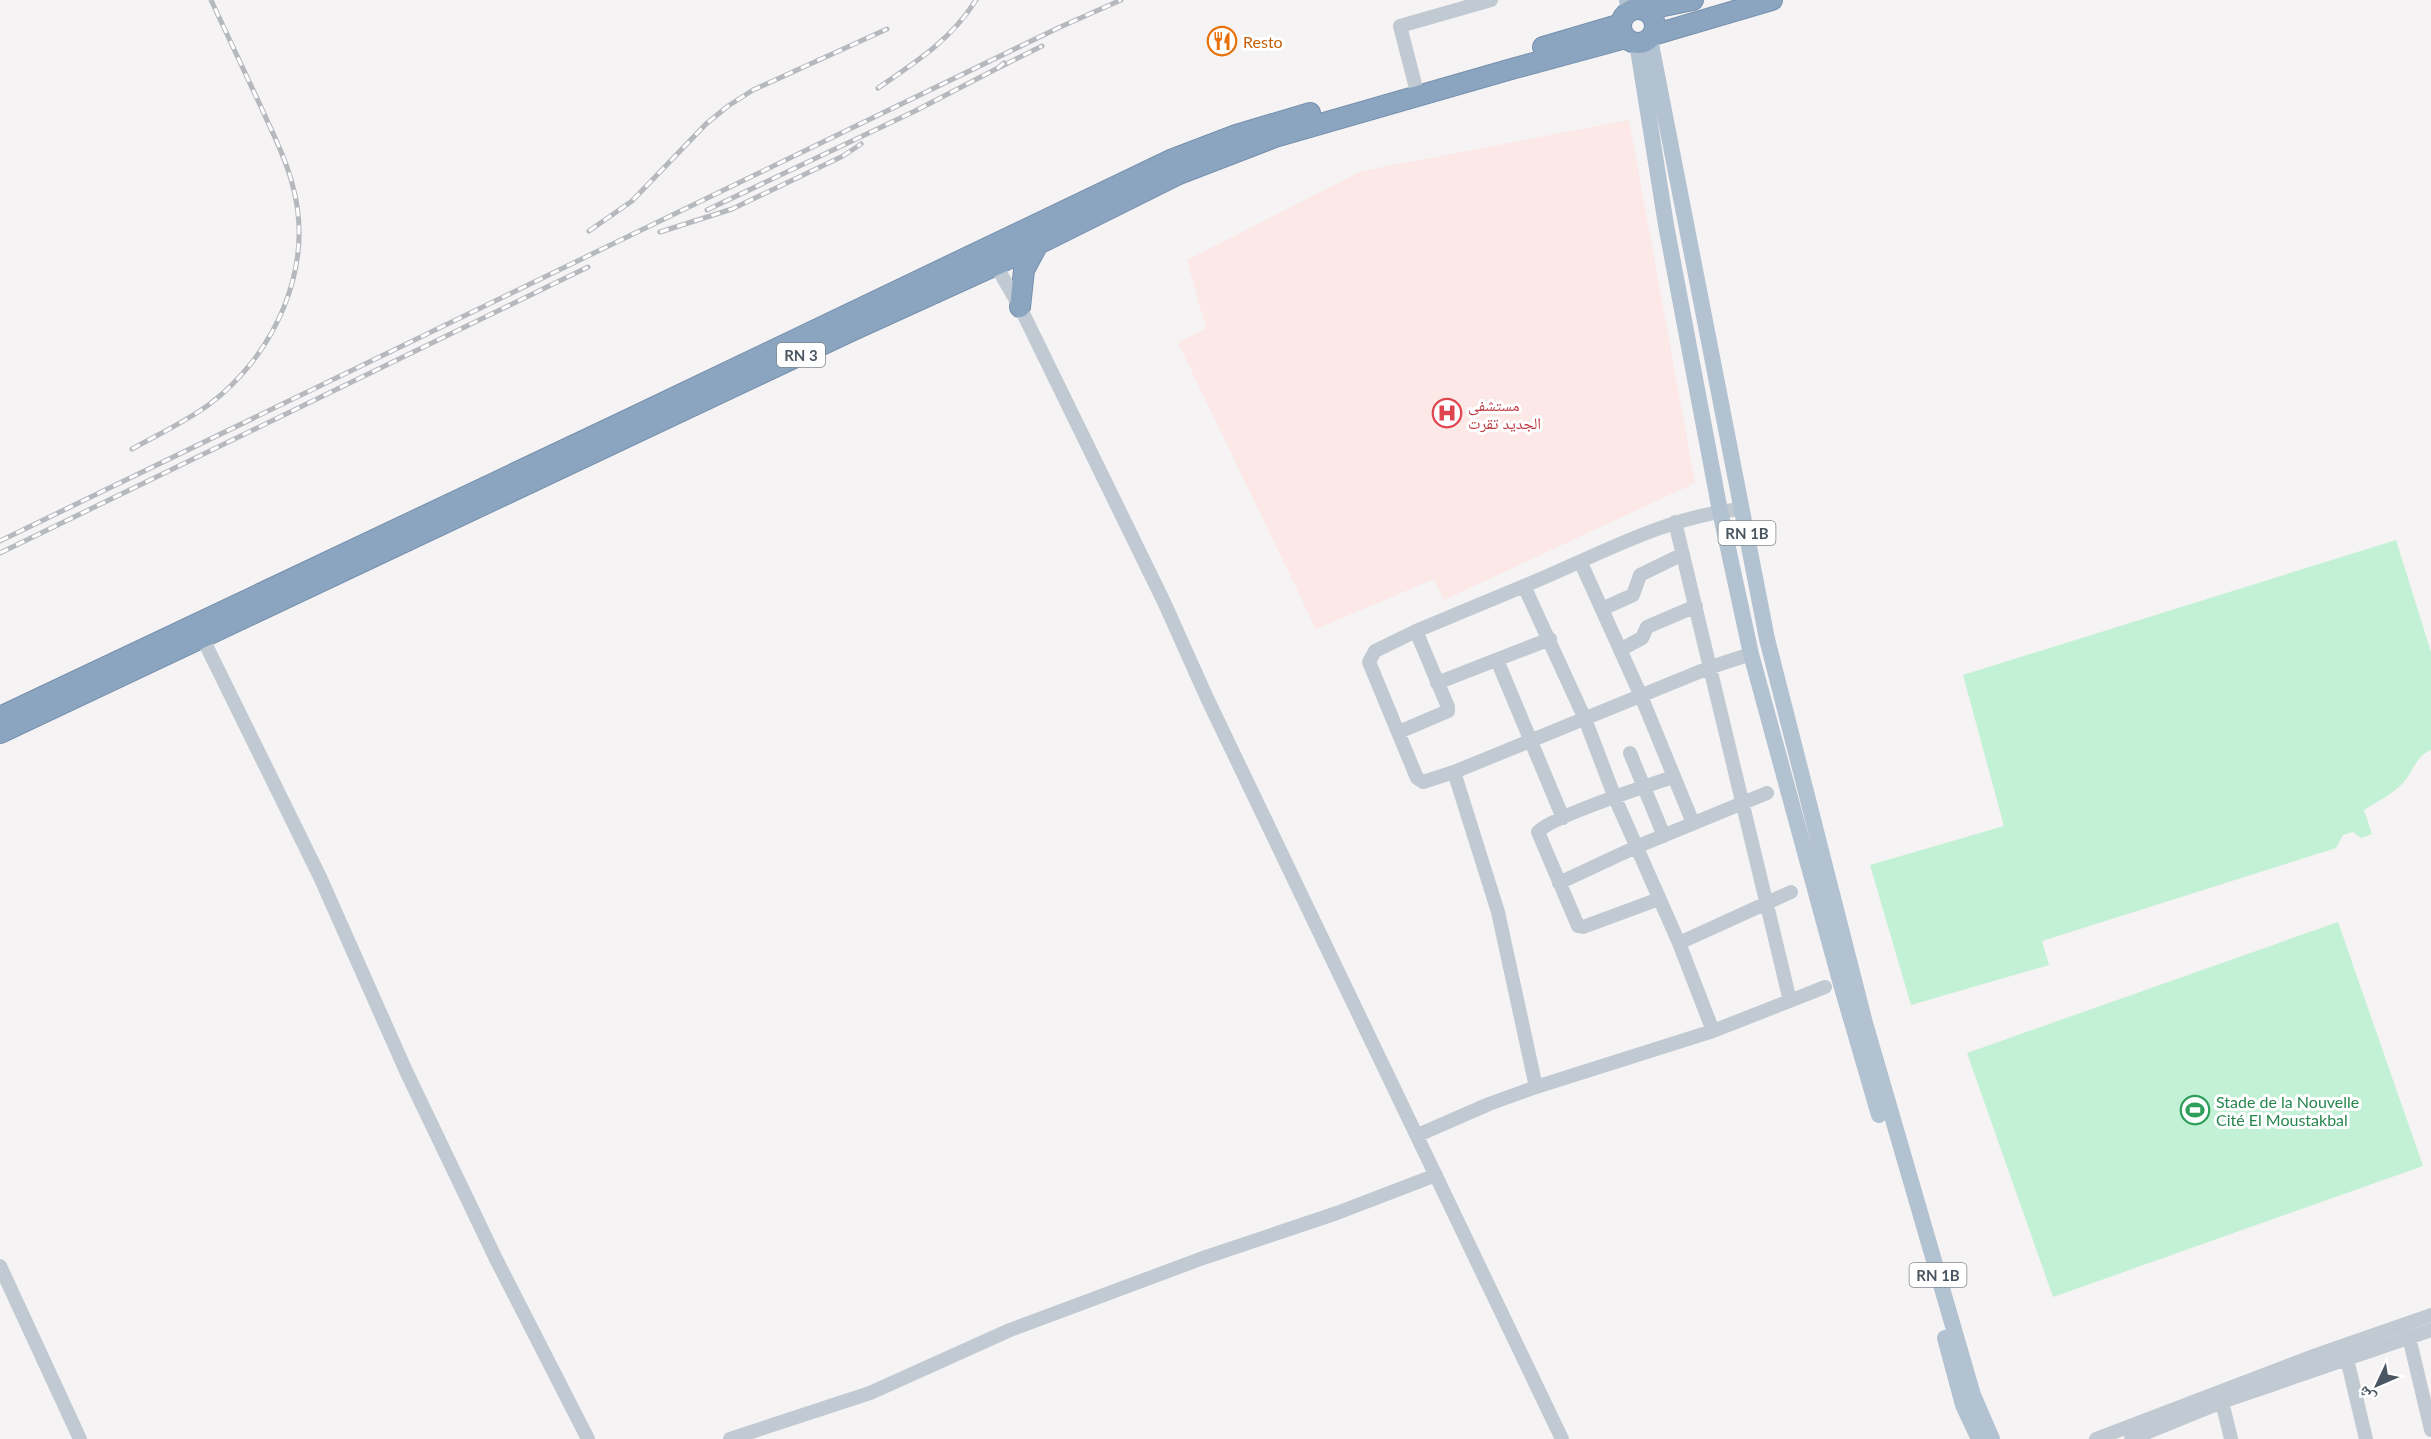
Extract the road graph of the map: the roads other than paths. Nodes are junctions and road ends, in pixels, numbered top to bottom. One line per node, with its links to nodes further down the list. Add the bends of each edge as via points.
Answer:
1 (1491, 0): 5 (street, via 1400,26)
2 (1693, 0): 4 (highway, RN 3)
3 (1772, 0): 4 (highway, RN 3)
4 (1637, 21): 5 (highway, RN 3); 11 (main road, RN 1B); 12 (main road, RN 1B, via 1666,225)
5 (1416, 90): 6 (highway, RN 3, via 1221,156); 7 (highway, RN 3, via 1211,143)
6 (1040, 242): 8 (highway, RN 3); 9 (highway, via 1024,270)
7 (986, 248): 8 (street); 10 (highway, RN 3)
8 (996, 265): 9 (street); 10 (highway, RN 3)
9 (1020, 307): 55 (street)
10 (762, 365): 20 (highway, RN 3); 28 (highway, RN 3)
11 (1742, 509): 12 (street); 51 (main road, RN 1B, via 1767,639)
12 (1719, 512): 13 (street); 23 (main road, RN 1B)
13 (1675, 522): 14 (street); 15 (street)
14 (1683, 554): 17 (street); 18 (street, via 1640,575 1633,595)
15 (1581, 563): 16 (street); 18 (street)
16 (1524, 586): 19 (street); 21 (street)
17 (1696, 606): 22 (street, via 1647,627 1642,638); 25 (street)
18 (1602, 609): 22 (street)
19 (1416, 631): 26 (street); 30 (street, via 1376,651 1369,662)
20 (202, 637): 31 (highway, RN 3); 65 (street, via 320,877 406,1071 496,1259)
21 (1550, 639): 24 (street); 29 (street)
22 (1620, 650): 27 (street)
23 (1751, 654): 25 (street); 51 (main road, RN 1B)
24 (1497, 660): 26 (street); 32 (street)
25 (1711, 667): 27 (street); 39 (street)
26 (1437, 683): 30 (street, via 1448,711)
27 (1641, 696): 29 (street); 35 (street)
28 (0, 717)
29 (1585, 719): 32 (street); 38 (street)
30 (1399, 732): 34 (street, via 1420,781)
31 (0, 733)
32 (1532, 741): 34 (street); 40 (street)
33 (1630, 753): 36 (street)
34 (1454, 771): 53 (street, via 1498,912)
35 (1673, 777): 36 (street); 41 (street)
36 (1644, 788): 38 (street); 42 (street)
37 (1767, 793): 39 (street)
38 (1615, 798): 40 (street); 43 (street)
39 (1743, 802): 41 (street); 47 (street)
40 (1563, 818): 44 (street, via 1538,832)
41 (1693, 823): 42 (street)
42 (1664, 836): 43 (street)
43 (1636, 847): 44 (street); 46 (street)
44 (1559, 883): 46 (street, via 1576,924 1581,927)
45 (1791, 892): 47 (street)
46 (1659, 899): 48 (street)
47 (1767, 903): 48 (street); 50 (street)
48 (1679, 943): 52 (street)
49 (1825, 987): 50 (street)
50 (1790, 1001): 52 (street)
51 (1859, 1025): 54 (main road, RN 1B)
52 (1713, 1032): 53 (street)
53 (1536, 1087): 55 (street)
54 (1883, 1111): 68 (main road, RN 1B, via 1963,1405); 69 (main road, RN 1B, via 1973,1395)
55 (1418, 1135): 56 (street)
56 (1436, 1175): 66 (street, via 1010,1330 870,1393); 67 (street)
57 (0, 1266): 64 (street)
58 (2431, 1315): 70 (street)
59 (2431, 1330): 60 (street)
60 (2409, 1337): 61 (street); 63 (street)
61 (2347, 1359): 62 (street); 73 (street)
62 (2222, 1402): 71 (street); 72 (street)
63 (2431, 1430)
64 (80, 1439)
65 (588, 1439)
66 (730, 1439)
67 (1563, 1439)
68 (1979, 1439)
69 (1992, 1439)
70 (2096, 1439)
71 (2131, 1439)
72 (2231, 1439)
73 (2366, 1439)

